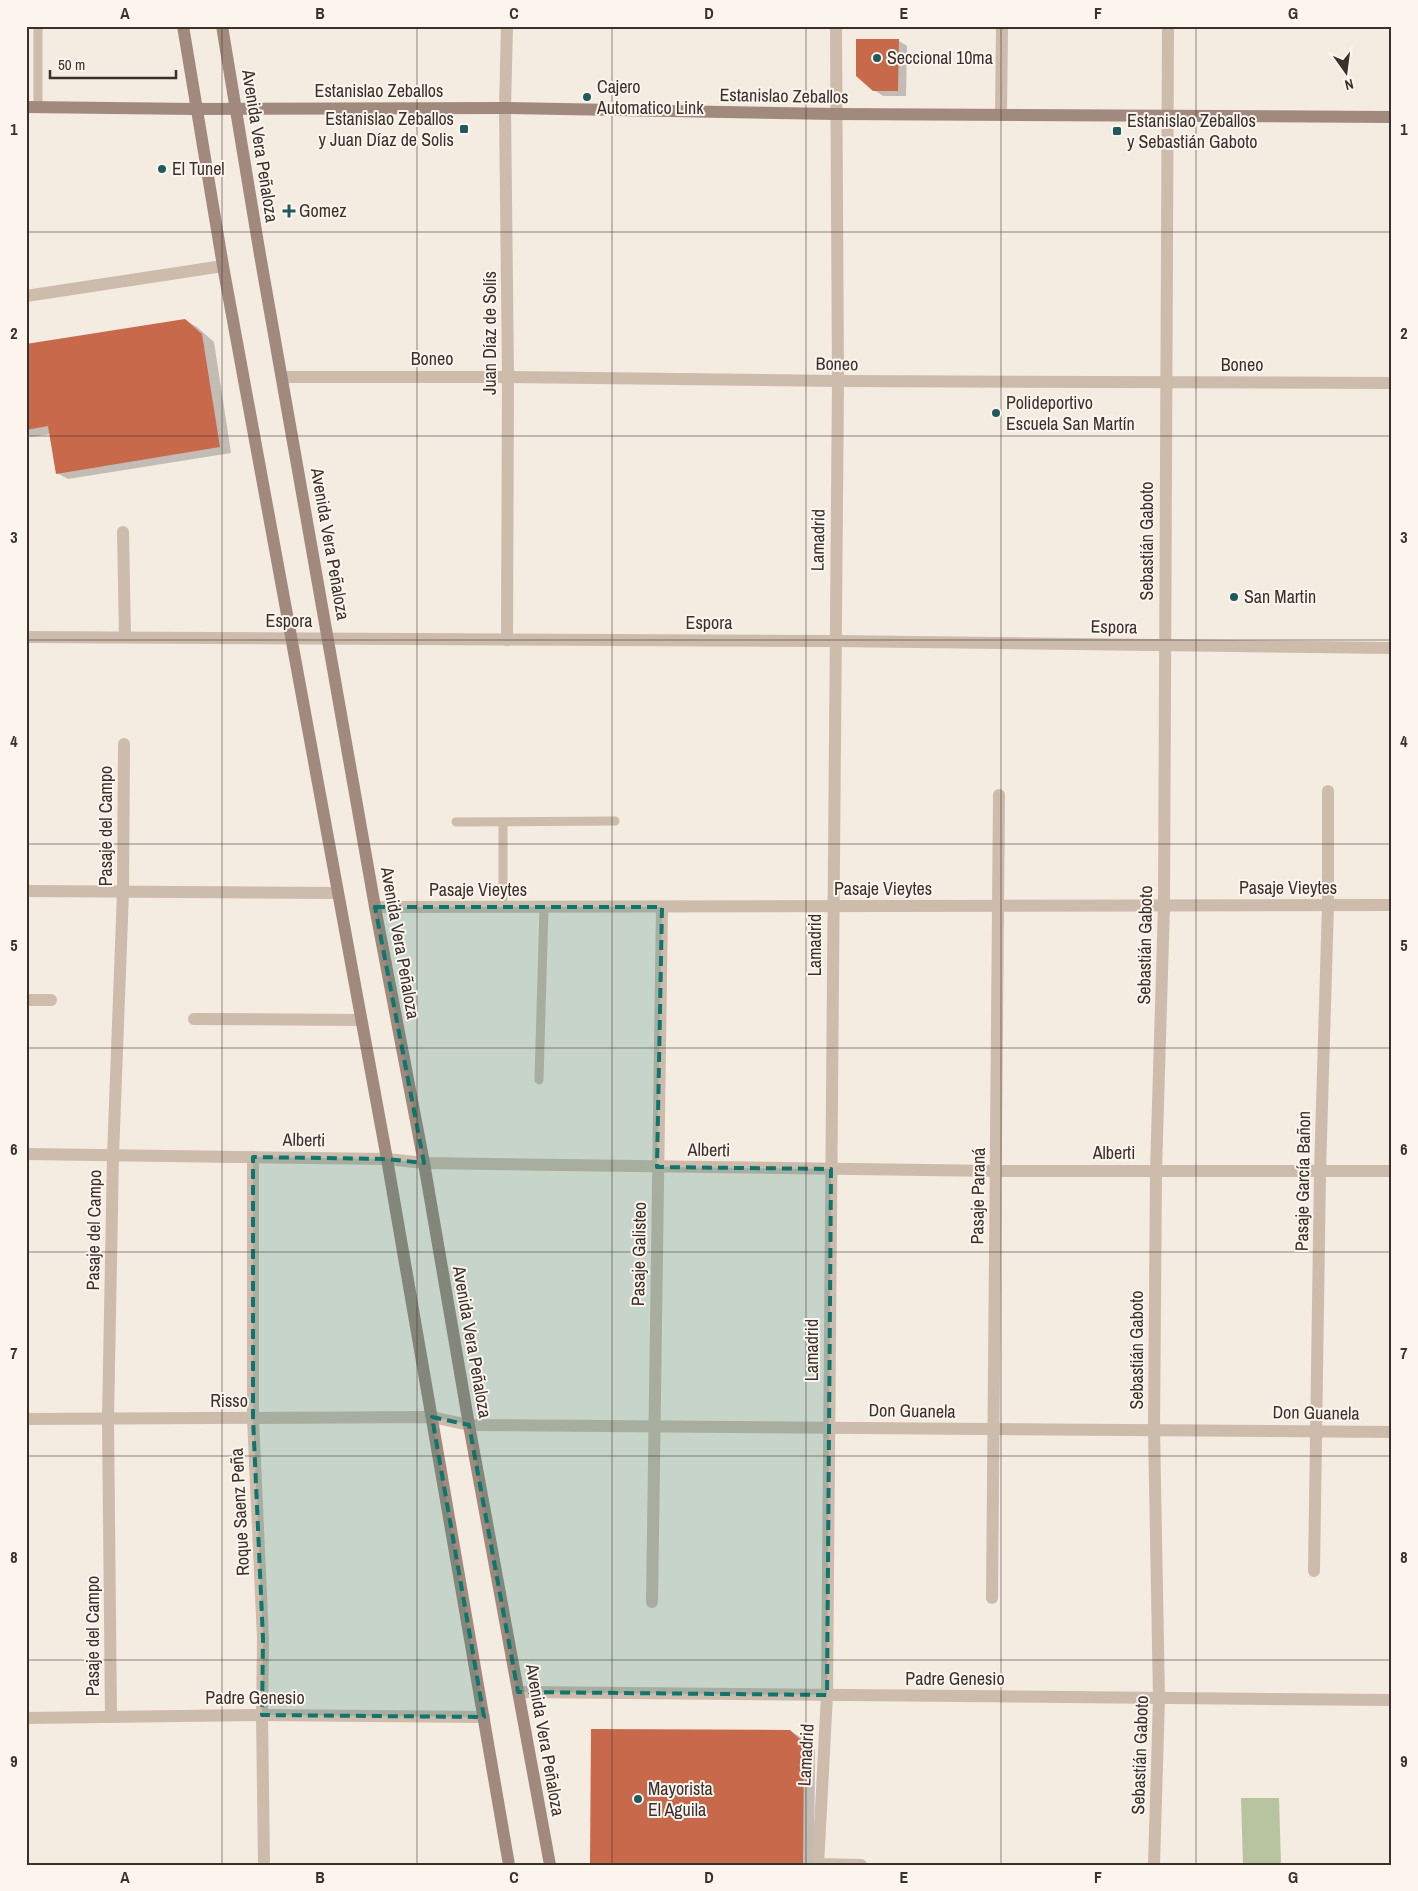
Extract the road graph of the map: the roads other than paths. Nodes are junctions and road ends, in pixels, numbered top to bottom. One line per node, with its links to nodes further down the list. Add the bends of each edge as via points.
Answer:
1 (38, 26): 8 (lane)
2 (183, 26): 11 (main road)
3 (222, 26): 9 (main road, Avenida Vera Peñaloza)
4 (507, 26): 10 (street, Juan Díaz de Solís)
5 (836, 26): 12 (street, Lamadrid)
6 (1002, 26): 13 (street)
7 (1168, 26): 14 (street, Sebastián Gaboto)
8 (32, 107): 11 (main road, Estanislao Zeballos)
9 (236, 108): 10 (main road, Estanislao Zeballos); 11 (main road, Estanislao Zeballos); 18 (main road, Avenida Vera Peñaloza)
10 (505, 108): 12 (main road, Estanislao Zeballos); 19 (street, Juan Díaz de Solís)
11 (196, 109): 16 (main road)
12 (835, 114): 13 (main road, Estanislao Zeballos); 20 (street, Lamadrid)
13 (1001, 114): 14 (main road, Estanislao Zeballos)
14 (1167, 115): 15 (main road, Estanislao Zeballos); 21 (street, Sebastián Gaboto)
15 (1392, 117)
16 (223, 266): 17 (street); 26 (main road)
17 (26, 296)
18 (282, 377): 19 (street, Boneo); 27 (main road, Avenida Vera Peñaloza)
19 (508, 377): 20 (street, Boneo); 28 (street, Juan Díaz de Solís)
20 (838, 381): 21 (street, Boneo); 29 (street, Lamadrid)
21 (1166, 383): 22 (street, Boneo); 30 (street, Sebastián Gaboto)
22 (1392, 383)
23 (123, 532): 25 (street)
24 (26, 636): 25 (street, Espora)
25 (125, 637): 26 (street, Espora)
26 (292, 639): 27 (street, Espora); 40 (main road)
27 (329, 639): 28 (street, Espora); 46 (main road, Avenida Vera Peñaloza)
28 (507, 640): 29 (street, Espora)
29 (835, 641): 30 (street, Espora); 43 (street, Lamadrid)
30 (1164, 645): 31 (street, Espora); 45 (street, Sebastián Gaboto)
31 (1392, 648)
32 (124, 744): 39 (street, Pasaje del Campo)
33 (1328, 791): 41 (street, Pasaje García Bañon)
34 (999, 795): 44 (street, Pasaje Paraná)
35 (615, 821): 37 (lane)
36 (456, 822): 37 (lane)
37 (503, 822): 47 (lane)
38 (26, 891): 39 (street)
39 (123, 892): 40 (street); 56 (street, Pasaje del Campo)
40 (337, 893): 53 (main road)
41 (1328, 905): 42 (street, Pasaje Vieytes); 45 (street, Pasaje Vieytes); 65 (street, Pasaje García Bañon)
42 (1392, 905)
43 (833, 906): 44 (street, Pasaje Vieytes); 49 (street, Pasaje Vieytes); 61 (street, Lamadrid)
44 (998, 906): 45 (street, Pasaje Vieytes); 62 (street, Pasaje Paraná)
45 (1164, 906): 63 (street, Sebastián Gaboto)
46 (375, 907): 47 (street, Pasaje Vieytes); 59 (main road, Avenida Vera Peñaloza)
47 (503, 907): 48 (street, Pasaje Vieytes)
48 (544, 907): 49 (street, Pasaje Vieytes); 54 (lane)
49 (662, 907): 60 (street, Pasaje Galisteo)
50 (26, 1000): 51 (street)
51 (51, 1000)
52 (194, 1019): 53 (street)
53 (360, 1020): 58 (main road)
54 (539, 1080)
55 (26, 1154): 56 (street, Alberti)
56 (113, 1156): 57 (street, Alberti); 69 (street, Pasaje del Campo)
57 (253, 1157): 58 (street, Alberti); 67 (street, Roque Saenz Peña)
58 (387, 1159): 59 (street, Alberti); 66 (main road)
59 (424, 1164): 60 (street, Alberti); 70 (main road, Avenida Vera Peñaloza)
60 (657, 1167): 61 (street, Alberti); 71 (street, Pasaje Galisteo)
61 (831, 1169): 62 (street, Alberti); 72 (street, Lamadrid)
62 (996, 1171): 63 (street, Alberti); 73 (street, Pasaje Paraná)
63 (1156, 1171): 65 (street, Alberti); 74 (street, Sebastián Gaboto)
64 (1392, 1171): 65 (street, Alberti)
65 (1320, 1172): 75 (street, Pasaje García Bañon)
66 (432, 1416): 67 (street, Risso); 70 (street, Don Guanela); 86 (main road)
67 (253, 1418): 69 (street, Risso); 84 (street, Roque Saenz Peña, via 263,1640)
68 (26, 1419): 69 (street, Risso)
69 (108, 1419): 85 (street, Pasaje del Campo)
70 (469, 1425): 71 (street, Don Guanela); 80 (main road, Avenida Vera Peñaloza)
71 (654, 1425): 72 (street, Don Guanela); 79 (street, Pasaje Galisteo)
72 (829, 1428): 73 (street, Don Guanela); 81 (street, Lamadrid)
73 (994, 1429): 74 (street, Don Guanela); 78 (street, Pasaje Paraná)
74 (1154, 1429): 75 (street, Don Guanela); 82 (street, Sebastián Gaboto)
75 (1318, 1431): 76 (street, Don Guanela); 77 (street, Pasaje García Bañon)
76 (1392, 1432)
77 (1314, 1571)
78 (992, 1598)
79 (652, 1602)
80 (518, 1692): 81 (street, Padre Genesio); 91 (main road, Avenida Vera Peñaloza)
81 (827, 1695): 82 (street, Padre Genesio); 88 (street, Lamadrid)
82 (1159, 1698): 83 (street, Padre Genesio); 93 (street, Sebastián Gaboto)
83 (1392, 1700)
84 (262, 1715): 85 (street, Padre Genesio); 86 (street, Padre Genesio); 89 (street, Roque Saenz Peña)
85 (111, 1717): 87 (street, Padre Genesio)
86 (484, 1717): 90 (main road)
87 (26, 1718)
88 (818, 1864): 92 (street)
89 (264, 1865)
90 (509, 1865)
91 (550, 1865)
92 (861, 1865)
93 (1154, 1865)

